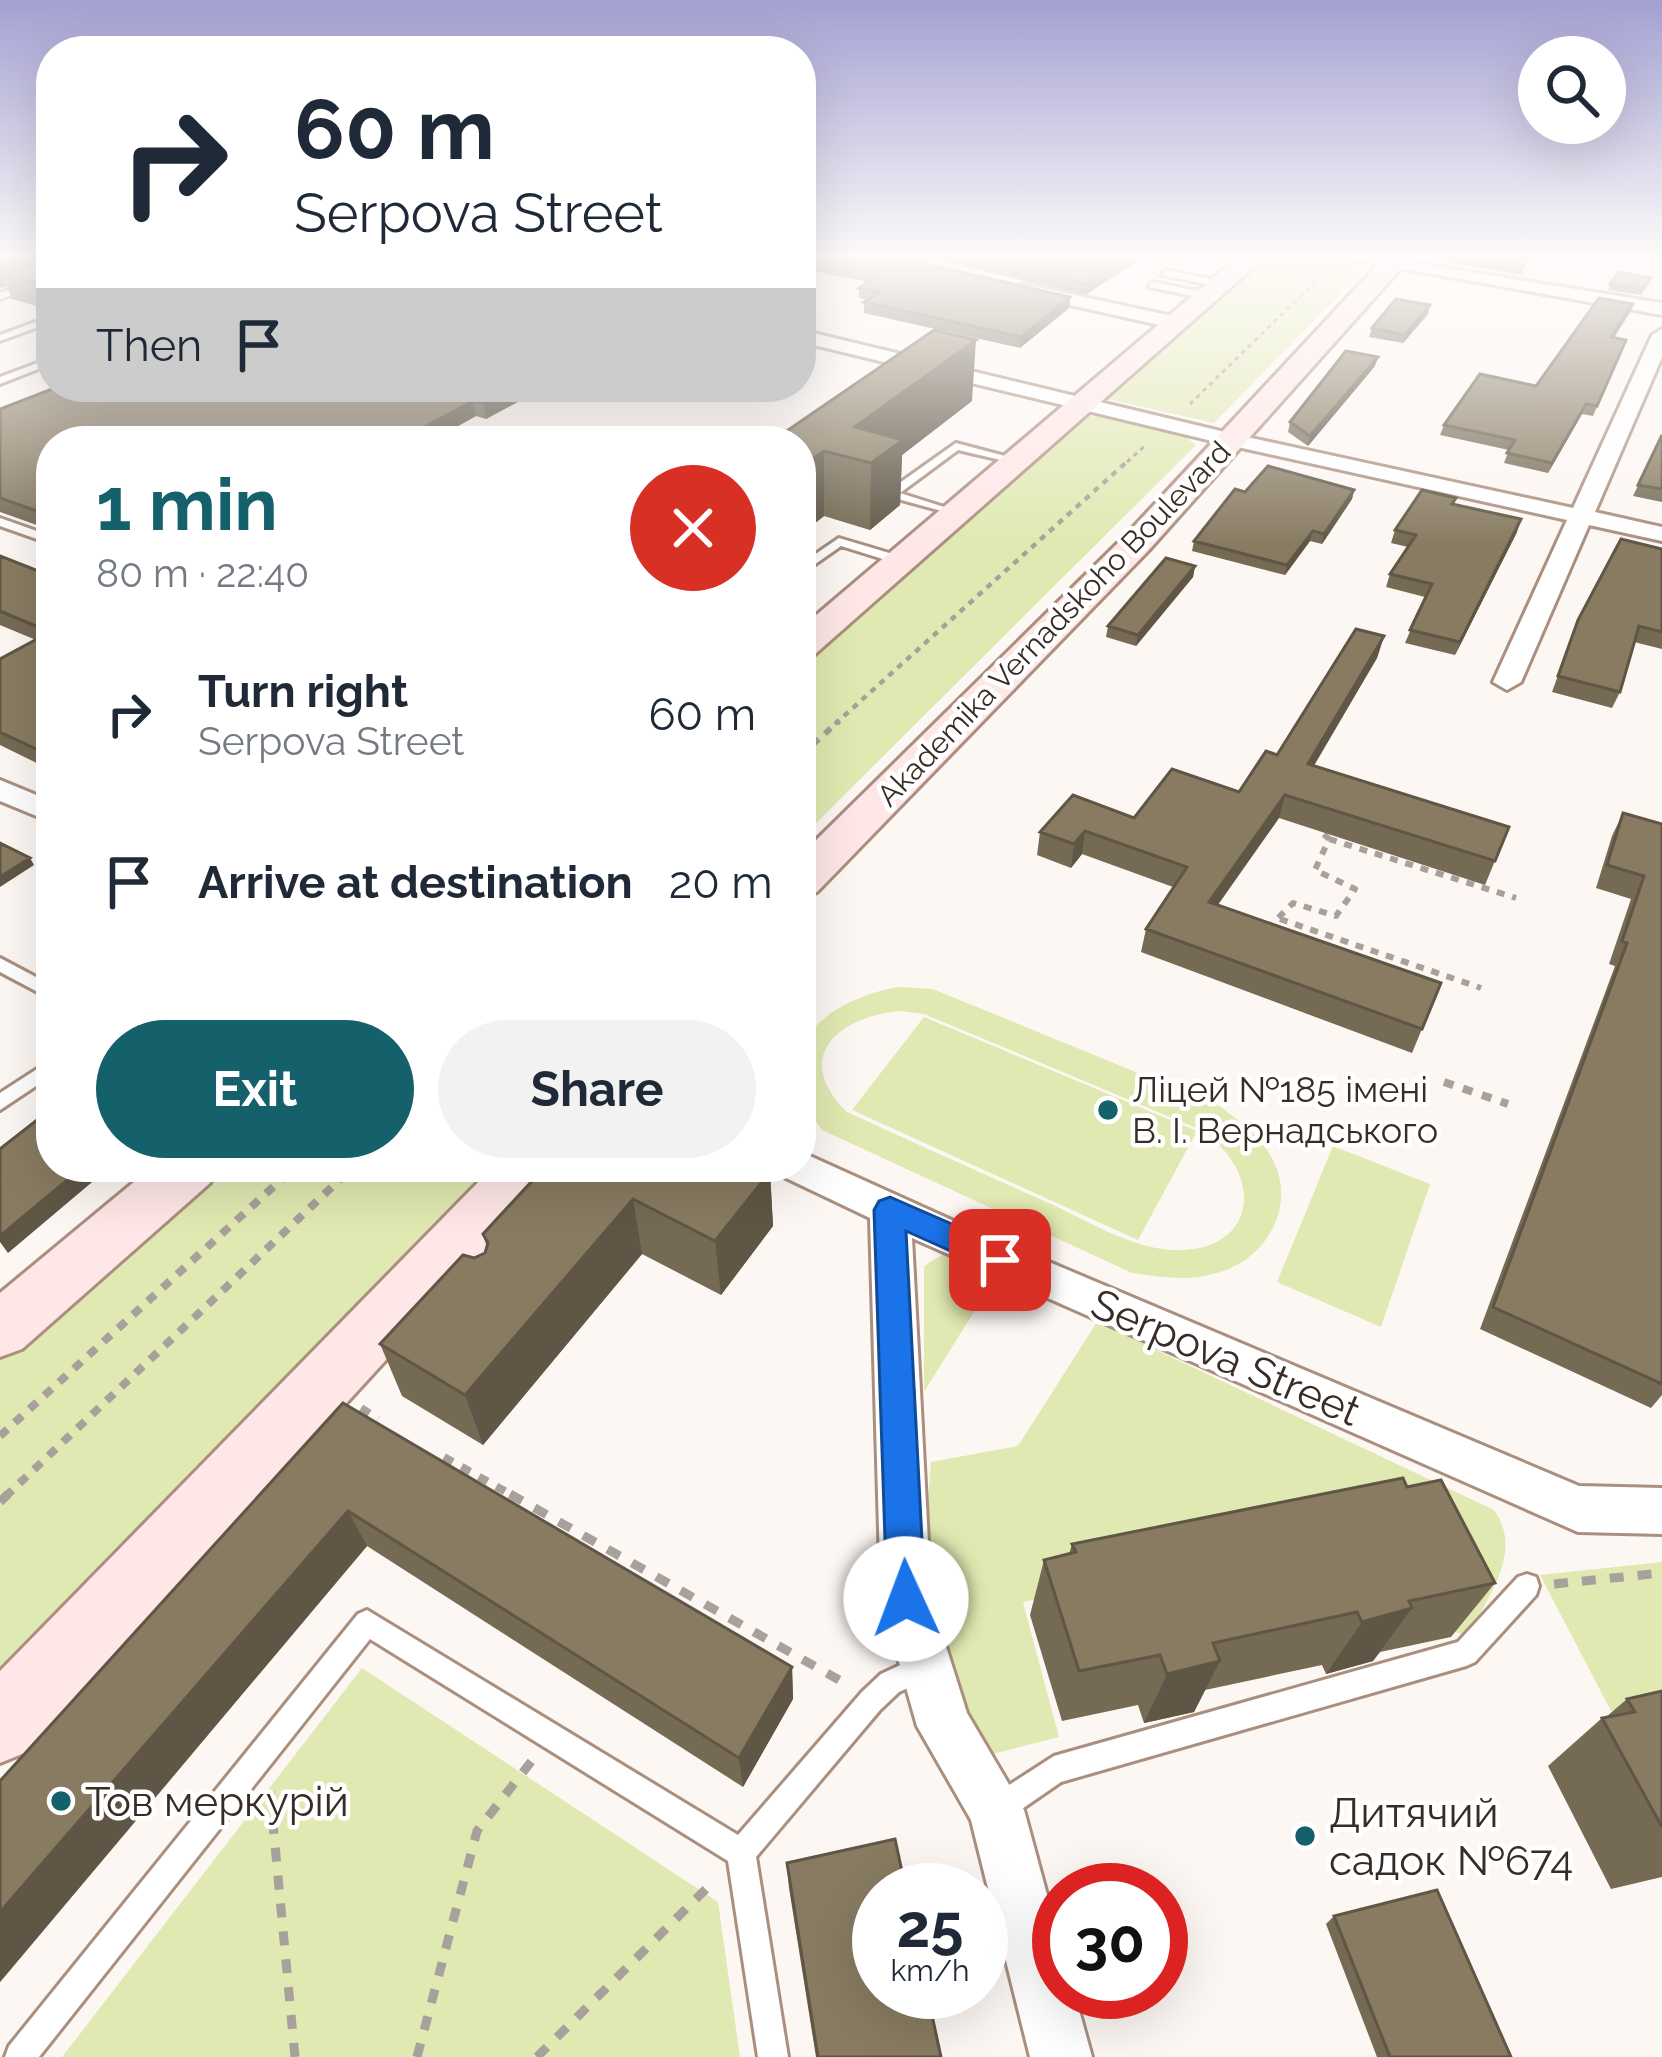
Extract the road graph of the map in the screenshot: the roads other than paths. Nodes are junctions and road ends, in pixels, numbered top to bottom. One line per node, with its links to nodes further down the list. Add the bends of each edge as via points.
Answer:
1 (875, 353): 5 (street)
2 (1143, 353): 9 (main road)
3 (1312, 353): 10 (main road, Akademika Vernadskoho Boulevard)
4 (1654, 353): 13 (street)
5 (928, 365): 8 (lane); 9 (street)
6 (36, 367): 7 (lane)
7 (0, 381)
8 (906, 382)
9 (1084, 405): 10 (street); 11 (main road)
10 (1233, 440): 13 (street); 23 (main road, Akademika Vernadskoho Boulevard)
11 (1018, 461): 12 (main road); 12 (lane, via 956,446 891,494)
12 (956, 514): 18 (main road)
13 (1581, 516): 15 (street); 20 (street)
14 (0, 522): 16 (lane)
15 (1662, 534)
16 (36, 535)
17 (816, 559): 18 (lane, via 839,542)
18 (902, 561): 19 (main road)
19 (816, 619)
20 (1507, 682)
21 (0, 789): 22 (street)
22 (36, 806)
23 (816, 866)
24 (0, 964): 25 (lane)
25 (36, 984)
26 (36, 1078): 27 (lane)
27 (0, 1103)
28 (816, 1175): 31 (street, Serpova Street)
29 (173, 1182): 32 (main road)
30 (515, 1182): 36 (main road, via 442,1270)
31 (890, 1210): 33 (street, Serpova Street, via 1578,1509); 35 (street, via 906,1599)
32 (0, 1330)
33 (1662, 1511)
34 (1527, 1586): 37 (lane, via 1466,1653 1054,1770)
35 (924, 1667): 37 (street, via 944,1726); 38 (lane, via 871,1701)
36 (0, 1725)
37 (996, 1810): 41 (street)
38 (741, 1853): 39 (lane, via 367,1623); 40 (lane)
39 (20, 2057)
40 (772, 2057)
41 (1061, 2057)

